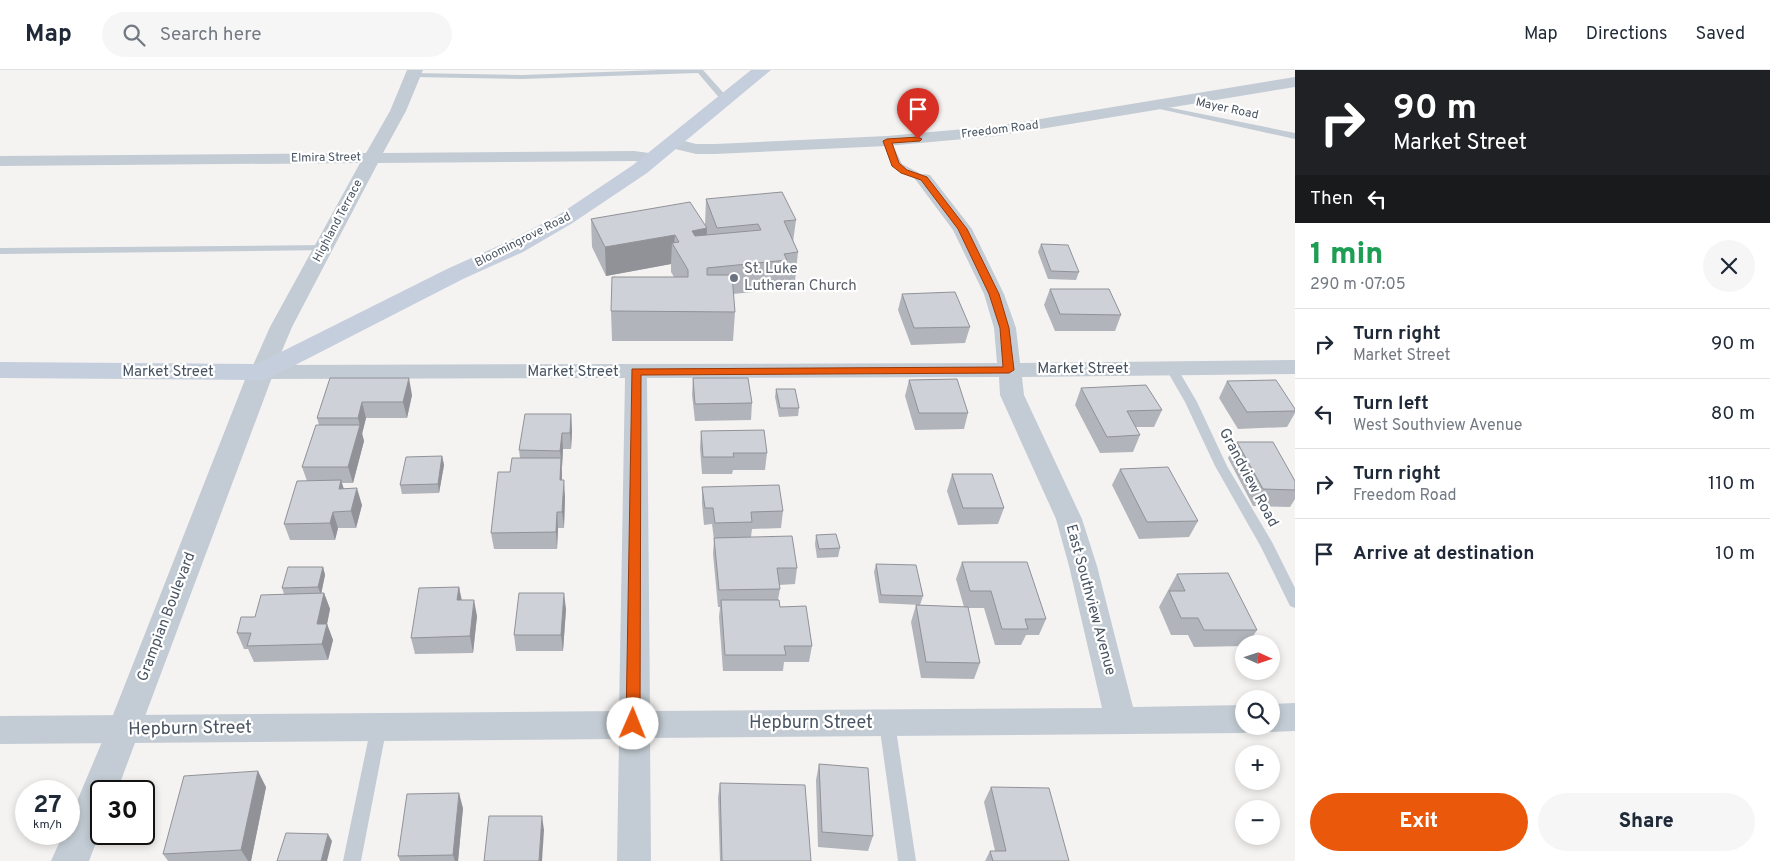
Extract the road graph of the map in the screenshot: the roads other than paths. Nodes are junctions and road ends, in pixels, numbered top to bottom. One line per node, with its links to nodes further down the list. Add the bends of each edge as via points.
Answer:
1 (699, 70): 3 (lane, via 522,77); 5 (lane)
2 (762, 70): 5 (main road, Bloomingrove Road)
3 (414, 73): 10 (street, Highland Terrace)
4 (1295, 82): 6 (street, Freedom Road)
5 (725, 99): 9 (main road, Bloomingrove Road)
6 (1155, 106): 7 (lane, Mayer Road); 8 (street, Freedom Road, via 997,131)
7 (1295, 136)
8 (887, 141): 9 (street, Freedom Road, via 715,149 696,149); 13 (lane, via 895,164)
9 (673, 143): 11 (main road, Bloomingrove Road)
10 (372, 158): 11 (street, Elmira Street); 12 (street, Elmira Street); 14 (street, Highland Terrace)
11 (651, 158): 20 (main road, Bloomingrove Road, via 600,198 515,247)
12 (0, 161)
13 (924, 179): 19 (street, East Southview Avenue, via 962,229 994,294 1004,328)
14 (324, 248): 15 (lane); 20 (street, Highland Terrace, via 281,327)
15 (0, 251)
16 (1295, 367): 17 (street, Market Street)
17 (1172, 369): 19 (street, Market Street); 22 (lane, Grandview Road)
18 (0, 370): 20 (main road, Market Street)
19 (1009, 370): 21 (street, Market Street); 26 (street, East Southview Avenue, via 1012,395 1069,519)
20 (262, 372): 21 (street, Market Street); 31 (street, Grampian Boulevard)
21 (636, 372): 28 (street)
22 (1295, 602)
23 (1295, 717): 24 (street)
24 (1280, 718)
25 (1235, 719): 26 (street, Hepburn Street)
26 (1121, 722): 27 (street, Hepburn Street)
27 (887, 723): 28 (street, Hepburn Street); 35 (lane)
28 (633, 724): 29 (street, Hepburn Street); 34 (street)
29 (379, 726): 31 (street, Hepburn Street); 33 (lane)
30 (0, 730): 31 (street, Hepburn Street)
31 (124, 730): 32 (street, Grampian Boulevard)
32 (70, 861)
33 (352, 861)
34 (634, 861)
35 (907, 861)

